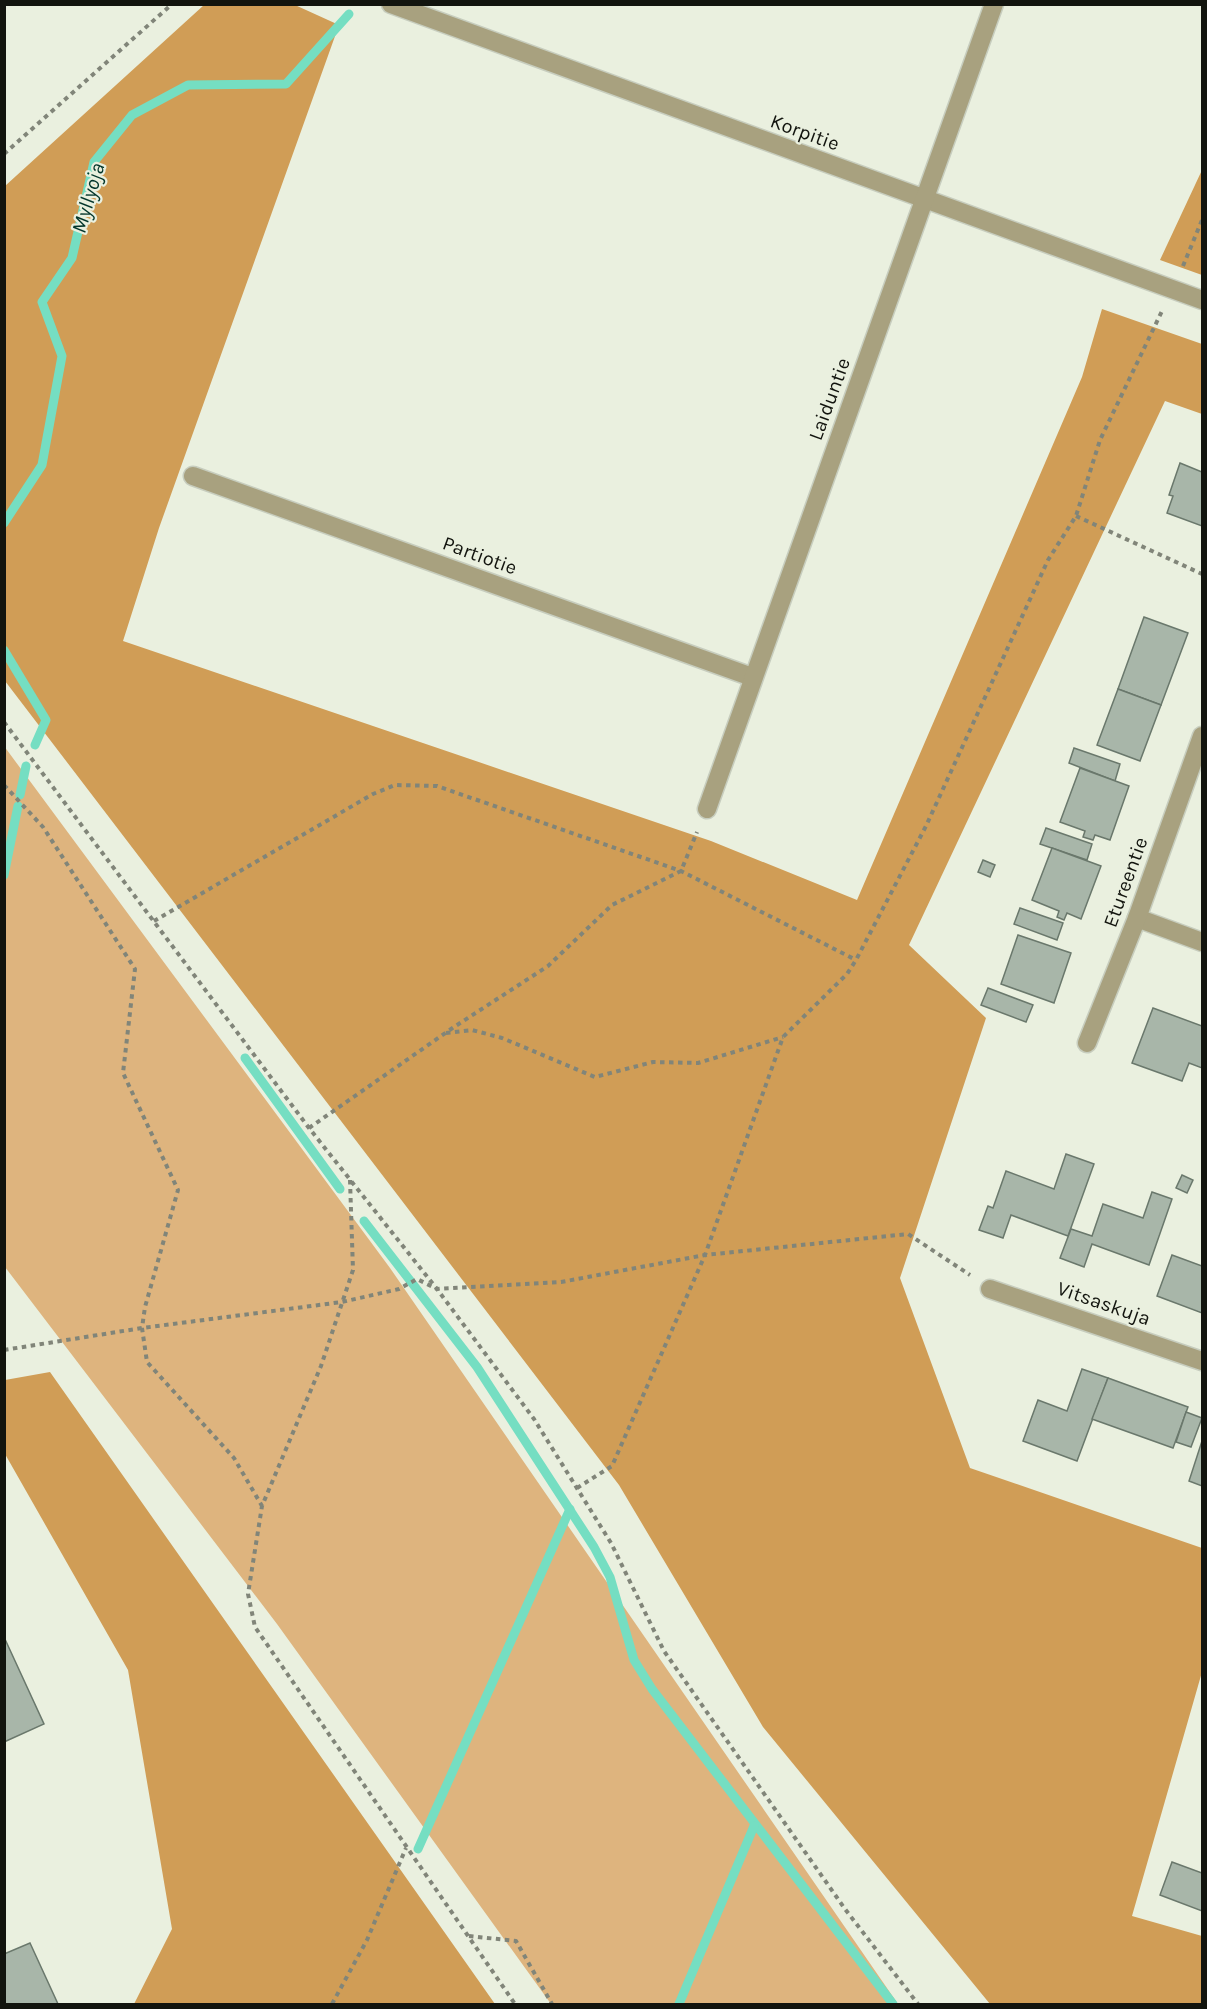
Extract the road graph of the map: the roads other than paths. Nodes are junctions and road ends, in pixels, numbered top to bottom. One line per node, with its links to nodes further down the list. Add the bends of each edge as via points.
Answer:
1 (392, 4): 3 (street, Korpitie)
2 (994, 4): 3 (street, Laiduntie)
3 (926, 200): 4 (street, Korpitie); 6 (street, Laiduntie)
4 (1203, 300)
5 (193, 476): 6 (street, Partiotie)
6 (752, 676): 8 (street, Laiduntie)
7 (1203, 736): 9 (street, Etureentie)
8 (707, 809)
9 (1137, 918): 10 (street); 11 (street, Etureentie)
10 (1203, 942)
11 (1088, 1043)
12 (990, 1288): 13 (street, Vitsaskuja)
13 (1203, 1361)

